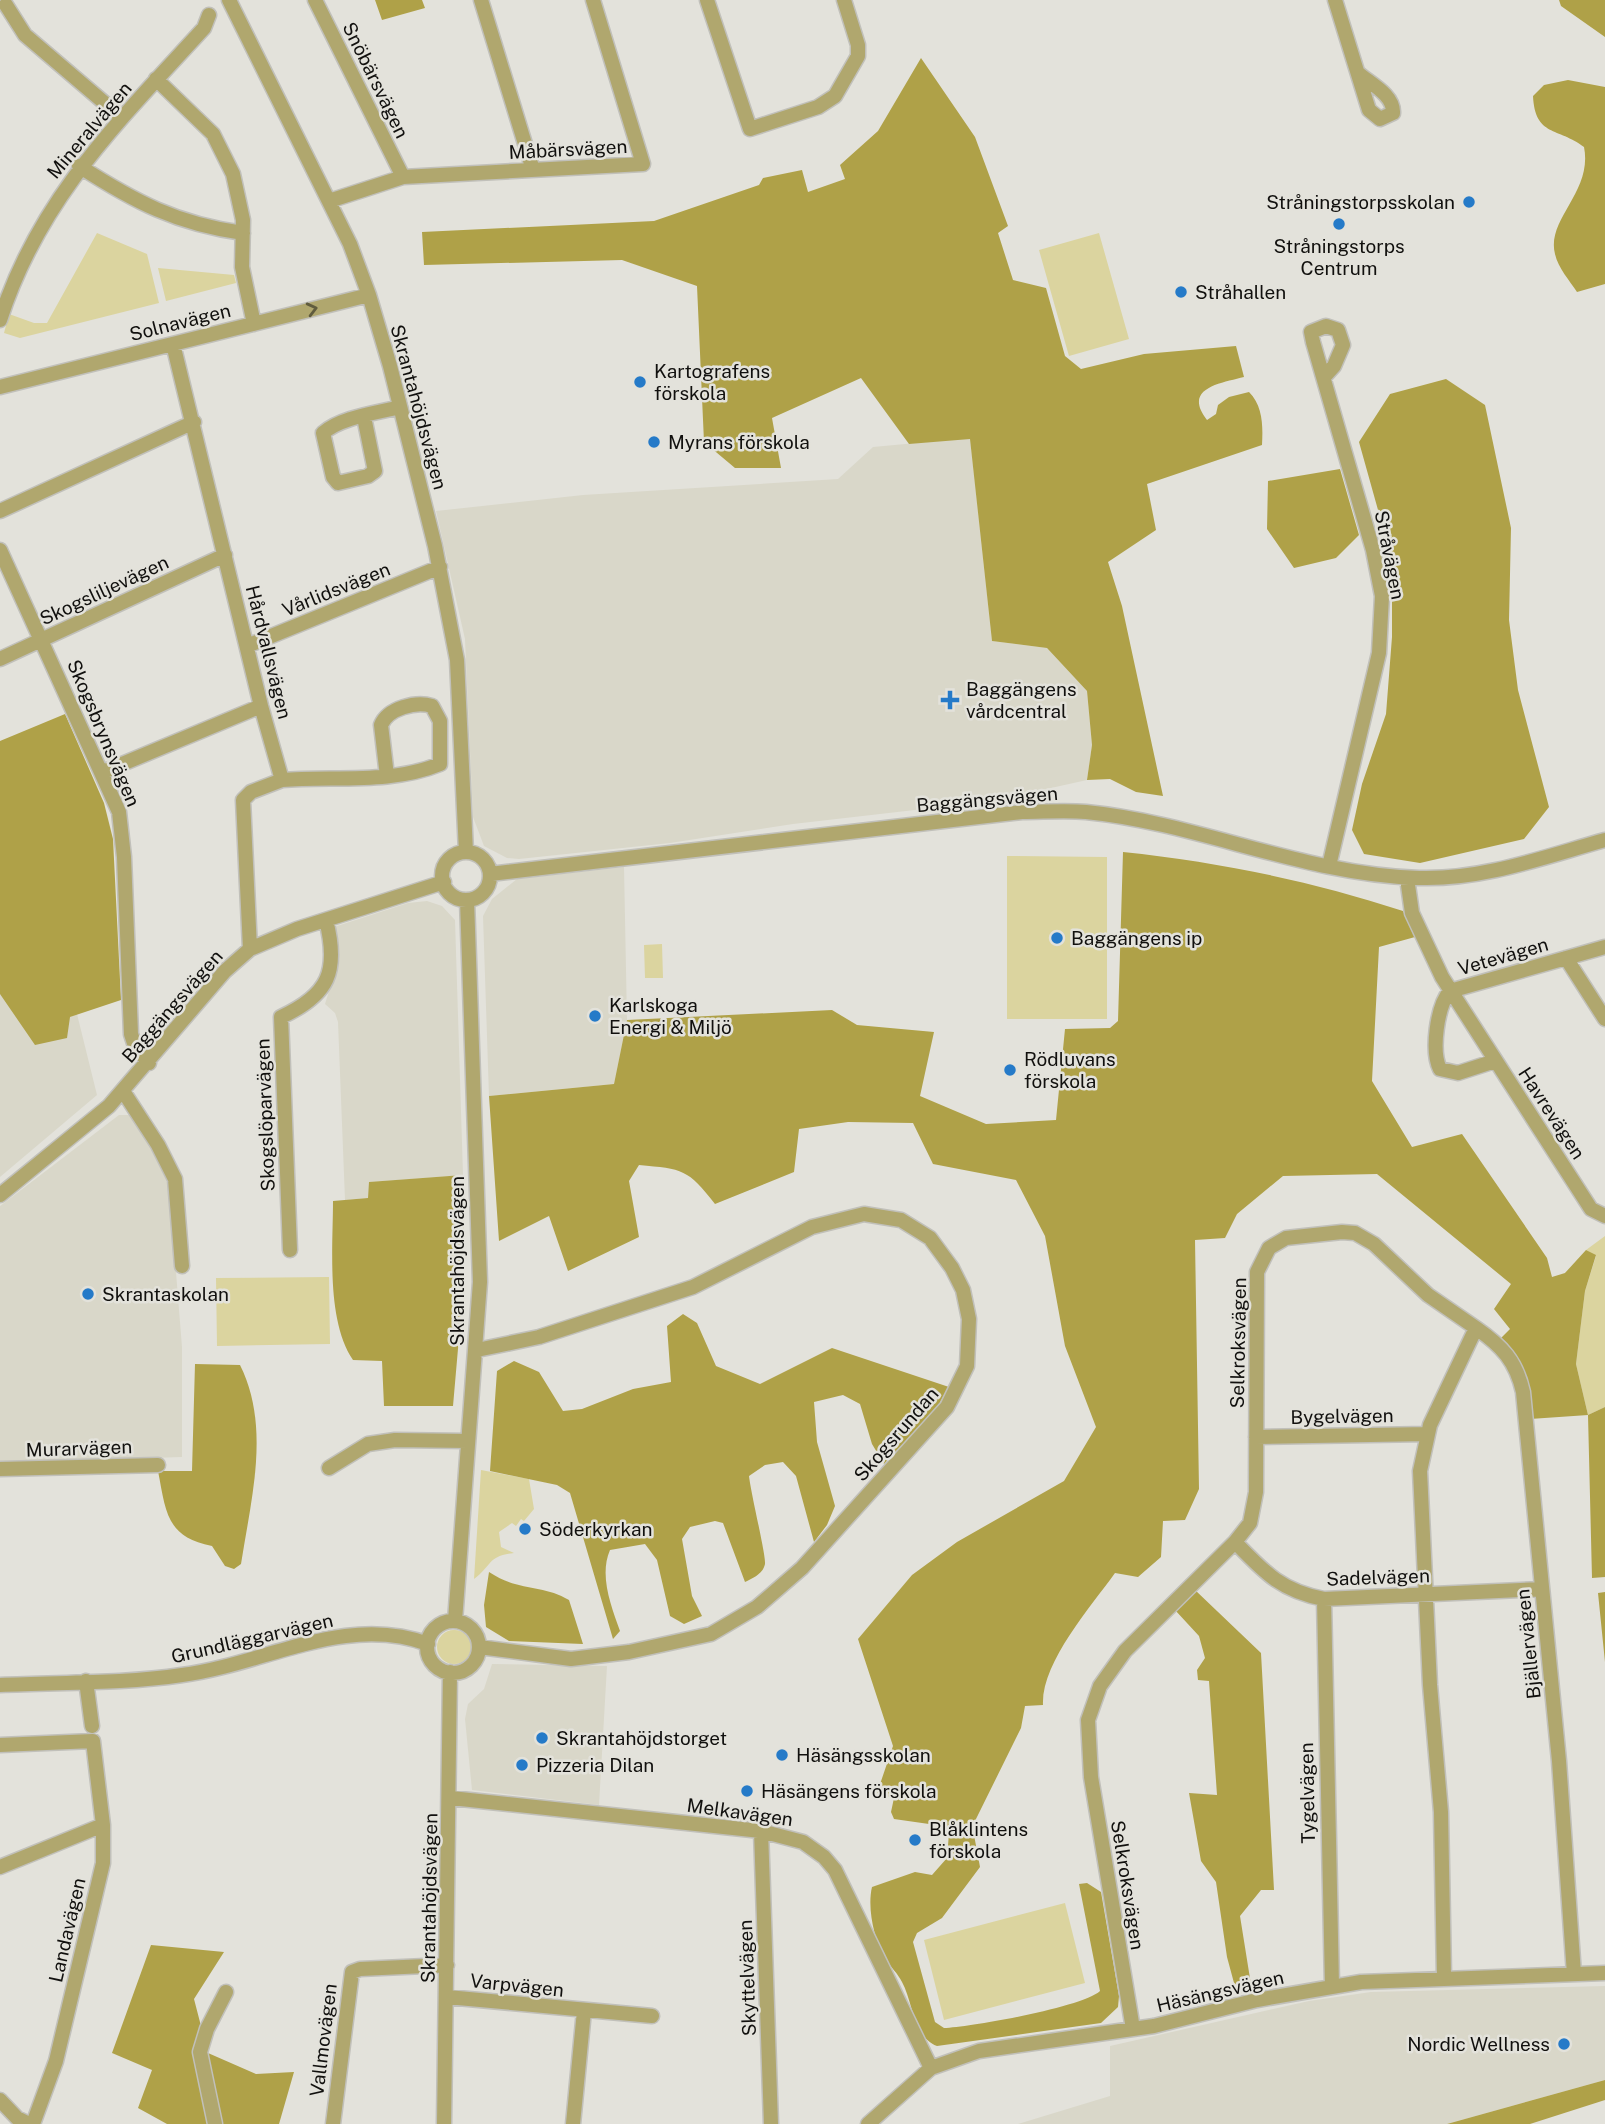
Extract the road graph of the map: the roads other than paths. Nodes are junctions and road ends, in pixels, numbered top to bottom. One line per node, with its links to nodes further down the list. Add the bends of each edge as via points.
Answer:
1 (229, 0): 16 (street, Skrantahöjdsvägen)
2 (315, 0): 15 (street, Snöbärsvägen)
3 (481, 0): 14 (street)
4 (593, 0): 14 (street, Måbärsvägen, via 643,164)
5 (707, 0): 6 (street, via 750,129 818,107 835,96 858,56)
6 (844, 0)
7 (1335, 0): 10 (street)
8 (9, 4): 12 (street, via 25,35)
9 (209, 15): 11 (street, Mineralvägen, via 204,28)
10 (1358, 73)
11 (156, 79): 12 (street, Mineralvägen); 17 (street, via 219,143 240,197)
12 (121, 117): 13 (street, Mineralvägen)
13 (79, 166): 17 (street, via 132,200 163,213); 19 (street, Mineralvägen, via 33,240)
14 (533, 170): 15 (street, Måbärsvägen)
15 (403, 177): 16 (street, Måbärsvägen)
16 (329, 201): 18 (street, Skrantahöjdsvägen)
17 (243, 233): 21 (street, via 242,267)
18 (369, 295): 21 (street, Solnavägen, one-way to 18); 25 (street, Skrantahöjdsvägen)
19 (3, 303): 20 (street, Mineralvägen)
20 (0, 320)
21 (254, 324): 22 (street, Solnavägen)
22 (173, 344): 24 (street, Solnavägen); 27 (street, Hårdvallsvägen)
23 (1324, 377): 41 (street, Stråvägen, via 1373,550 1382,606 1379,653)
24 (0, 387)
25 (400, 407): 26 (street); 31 (street, Skrantahöjdsvägen)
26 (364, 417): 26 (street, via 323,433 338,483 368,477 375,471)
27 (194, 422): 28 (street); 30 (street, Hårdvallsvägen)
28 (0, 511)
29 (0, 550): 32 (street, Skogsbrynsvägen)
30 (225, 555): 32 (street, Skogsliljevägen); 33 (street, Hårdvallsvägen)
31 (440, 567): 33 (street, Vårlidsvägen); 40 (street, Skrantahöjdsvägen, via 457,660)
32 (42, 640): 34 (street, Skogsliljevägen); 36 (street, Skogsbrynsvägen)
33 (247, 646): 35 (street, Hårdvallsvägen)
34 (0, 659)
35 (261, 706): 36 (street); 38 (street, Hårdvallsvägen)
36 (103, 772): 53 (street, Skogsbrynsvägen, via 123,829 131,1034)
37 (387, 776): 37 (street, via 440,764 440,721 432,706 423,703 384,718); 38 (street)
38 (282, 780): 48 (street, via 243,800)
39 (1605, 840): 43 (street, Baggängsvägen, via 1473,875)
40 (466, 852): 42 (street, via 484,860); 44 (street, via 448,861)
41 (1329, 866): 42 (street, Baggängsvägen, via 1142,821 1068,811 977,816); 43 (street, Baggängsvägen)
42 (490, 874): 45 (street, via 484,892)
43 (1408, 878): 50 (street, Havrevägen, via 1412,913)
44 (444, 882): 45 (street, via 453,895); 46 (street, Baggängsvägen)
45 (467, 900): 60 (street, Skrantahöjdsvägen, via 480,1282)
46 (326, 920): 48 (street, Baggängsvägen); 57 (street, Skogslöparvägen, via 333,956 324,986 281,1017)
47 (1605, 947): 49 (street, Vetevägen)
48 (250, 949): 53 (street, Baggängsvägen, via 225,971)
49 (1566, 958): 50 (street, Vetevägen); 51 (street, Vetevägen)
50 (1450, 991): 52 (street, Havrevägen); 52 (street, Havrevägen, via 1441,1009 1436,1055 1440,1069 1458,1073)
51 (1605, 1019)
52 (1495, 1061): 56 (street, Havrevägen, via 1591,1209)
53 (149, 1062): 54 (street, Baggängsvägen)
54 (123, 1091): 55 (street, Baggängsvägen, via 92,1122); 58 (street, via 175,1179)
55 (0, 1195)
56 (1605, 1216)
57 (290, 1250)
58 (182, 1266)
59 (1476, 1328): 61 (street); 62 (street, Selkroksvägen, via 1428,1294 1364,1237 1342,1231 1277,1241 1262,1258 1256,1286); 68 (street, Bjällervägen, via 1505,1350 1520,1378)
60 (477, 1350): 63 (street, Skrantahöjdsvägen); 73 (street, Skogsrundan, via 539,1337 693,1287 812,1227 864,1214 901,1220 930,1238 963,1290 970,1319 967,1366 947,1407 802,1568 757,1607 711,1634 629,1652 571,1659)
61 (1427, 1434): 62 (street, Bygelvägen); 69 (street, via 1419,1484)
62 (1256, 1437): 67 (street, Selkroksvägen, via 1255,1507 1250,1523)
63 (468, 1441): 65 (street, via 368,1444); 71 (street, Skrantahöjdsvägen)
64 (158, 1465): 66 (street, Murarvägen)
65 (329, 1468)
66 (0, 1469)
67 (1235, 1542): 70 (street, Sadelvägen, via 1280,1584); 92 (street, Selkroksvägen, via 1125,1651 1100,1686 1088,1720 1089,1765)
68 (1542, 1589): 69 (street, Sadelvägen); 85 (street, Bjällervägen)
69 (1425, 1594): 70 (street, Sadelvägen); 86 (street, via 1441,1812)
70 (1324, 1599): 87 (street, Tygelvägen)
71 (456, 1621): 72 (street, via 437,1627); 73 (street, via 472,1629)
72 (428, 1644): 74 (street, via 432,1660); 75 (street, Grundläggarvägen, via 346,1636 205,1672)
73 (479, 1647): 74 (street, via 470,1666)
74 (450, 1672): 79 (street, Skrantahöjdsvägen)
75 (86, 1681): 76 (street, Grundläggarvägen); 77 (street, Landavägen)
76 (0, 1685)
77 (93, 1734): 78 (street); 80 (street, Landavägen)
78 (0, 1745)
79 (451, 1798): 81 (street, Melkavägen); 83 (street, Skrantahöjdsvägen)
80 (103, 1825): 82 (street); 95 (street, Landavägen, via 103,1863 56,2062)
81 (761, 1831): 93 (street, Melkavägen, via 803,1842 835,1870); 100 (street, Skyttelvägen)
82 (0, 1867)
83 (447, 1965): 89 (street, Skrantahöjdsvägen); 97 (street, Vallmovägen, via 352,1972)
84 (1605, 1973): 85 (street, Häsängsvägen)
85 (1574, 1974): 86 (street, Häsängsvägen)
86 (1444, 1977): 87 (street, Häsängsvägen)
87 (1332, 1986): 92 (street, Häsängsvägen)
88 (226, 1992): 96 (street, via 201,2046)
89 (447, 1997): 90 (street, Varpvägen); 98 (street, Skrantahöjdsvägen)
90 (584, 2011): 91 (street, Varpvägen); 99 (street, Varpvägen)
91 (652, 2016)
92 (1133, 2029): 93 (street, Häsängsvägen, via 979,2051)
93 (931, 2068): 101 (street, Häsängsvägen)
94 (0, 2100): 95 (street)
95 (31, 2124)
96 (215, 2124)
97 (333, 2124)
98 (444, 2124)
99 (573, 2124)
100 (771, 2124)
101 (868, 2124)

